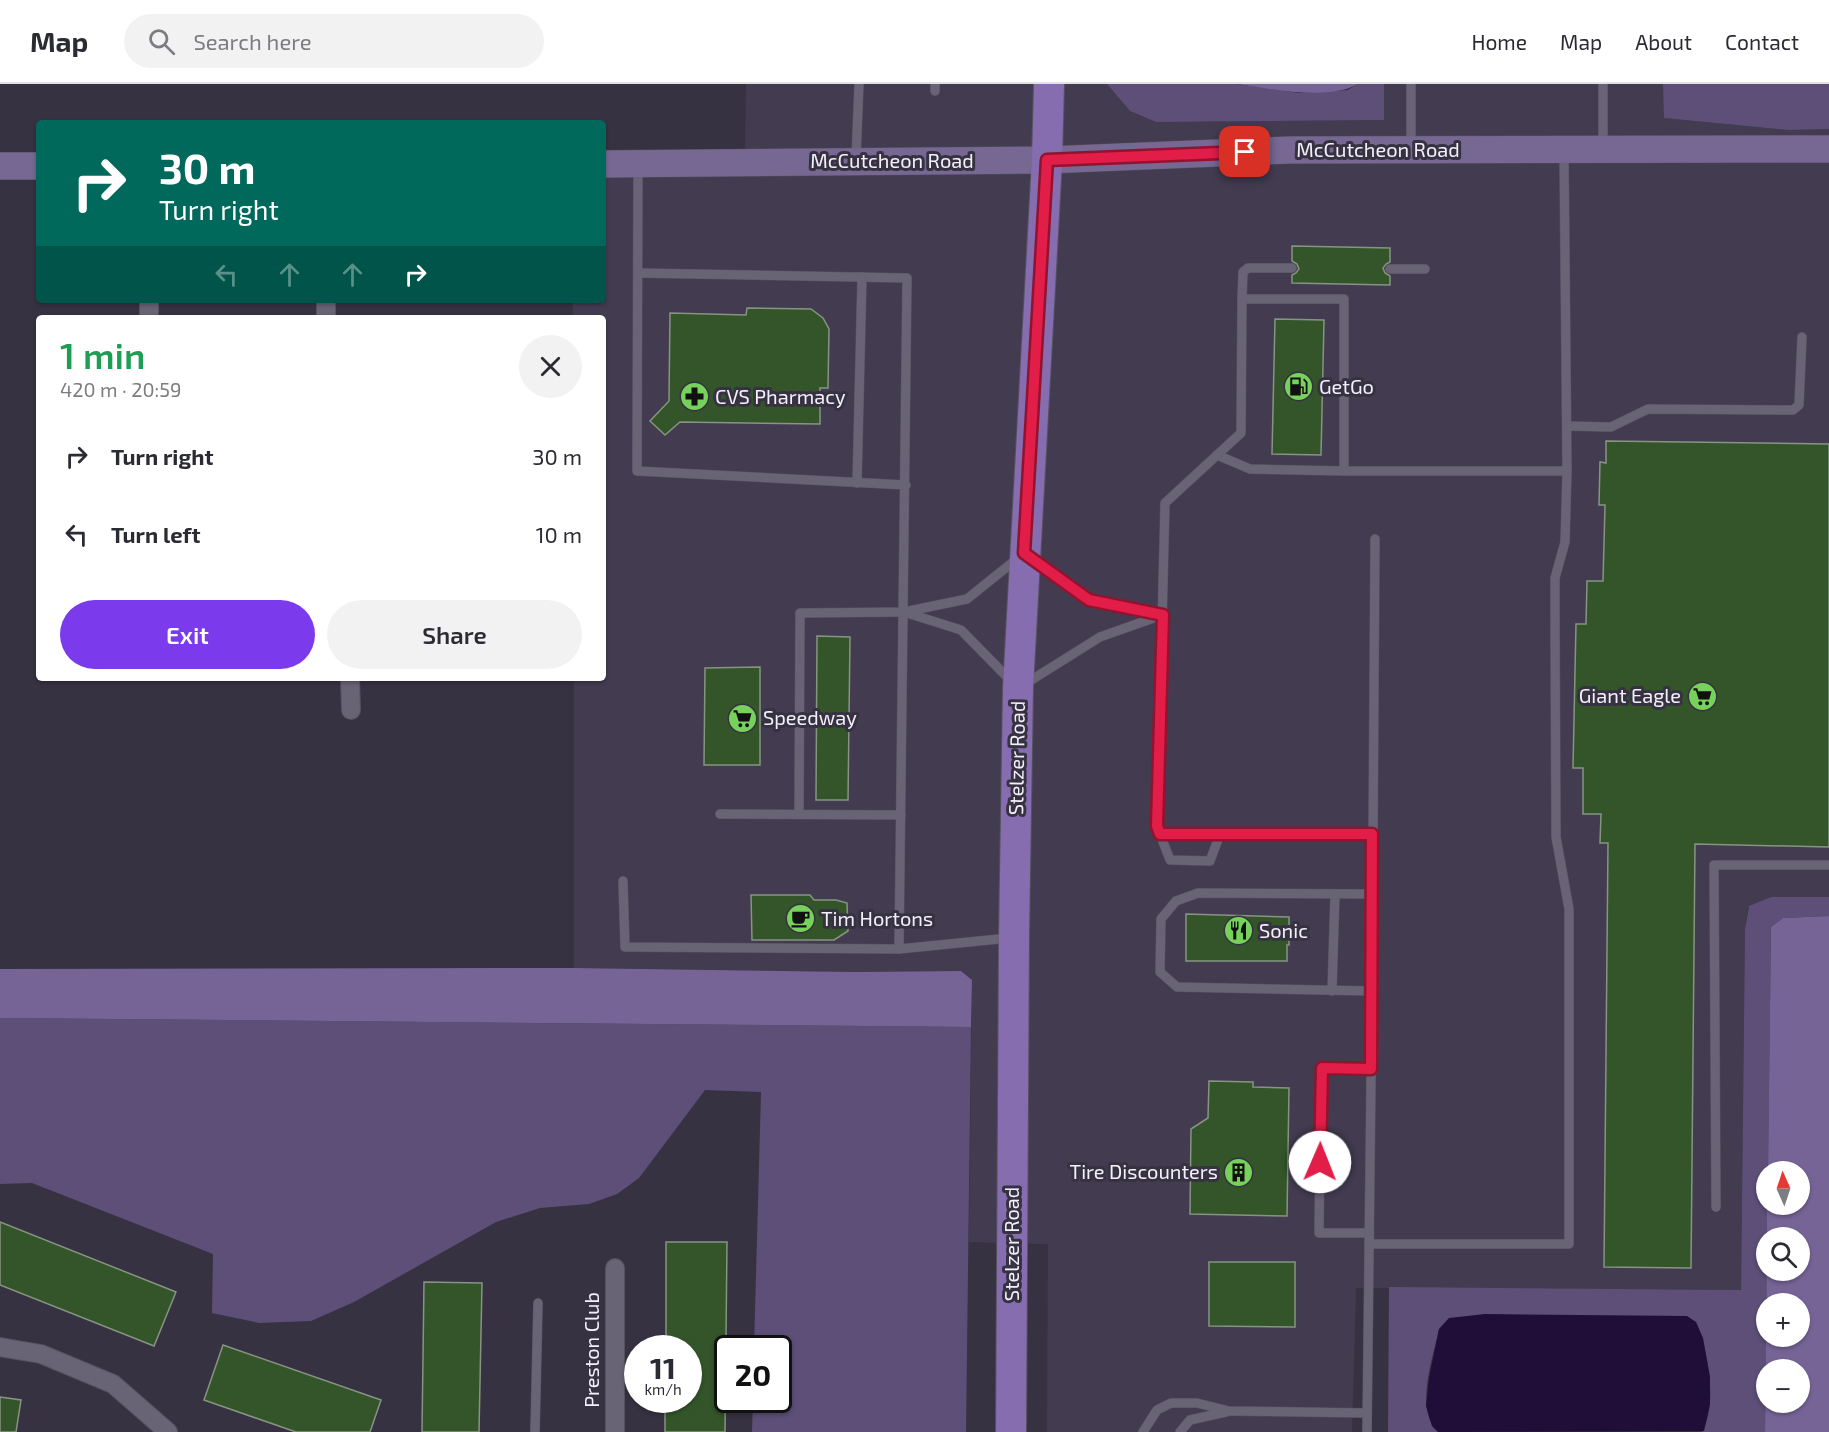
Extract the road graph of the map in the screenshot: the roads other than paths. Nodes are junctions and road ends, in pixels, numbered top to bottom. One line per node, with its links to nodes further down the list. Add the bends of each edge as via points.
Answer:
1 (859, 84): 10 (lane)
2 (1049, 84): 9 (main road, Stelzer Road)
3 (1411, 84): 7 (lane)
4 (1603, 84): 5 (lane)
5 (1603, 149): 6 (main road, McCutcheon Road); 8 (main road, McCutcheon Road)
6 (1829, 149)
7 (1411, 150): 8 (main road, McCutcheon Road); 9 (main road, McCutcheon Road, via 1291,150)
8 (1564, 150): 22 (lane)
9 (1047, 160): 10 (main road, McCutcheon Road); 29 (main road, Stelzer Road)
10 (856, 161): 11 (main road, McCutcheon Road)
11 (638, 163): 12 (main road, McCutcheon Road); 18 (lane)
12 (606, 164)
13 (0, 166): 14 (main road)
14 (36, 166)
15 (1292, 268): 20 (lane, via 1248,268 1243,272)
16 (1390, 269): 17 (lane)
17 (1425, 269)
18 (638, 273): 19 (lane); 26 (lane, via 637,471)
19 (862, 277): 26 (lane); 27 (lane, via 907,278)
20 (1242, 298): 23 (lane, via 1241,433); 24 (lane, via 1344,299)
21 (1802, 337): 22 (lane, via 1798,405 1793,410 1648,409 1611,427)
22 (1567, 426): 25 (lane)
23 (1217, 455): 24 (lane, via 1250,469); 31 (lane, via 1165,503)
24 (1344, 471): 25 (lane)
25 (1567, 471): 52 (lane, via 1565,542 1555,578 1555,620 1556,837 1569,909 1569,1244)
26 (857, 483): 27 (lane)
27 (906, 485): 30 (lane)
28 (1375, 539): 40 (lane)
29 (1024, 553): 30 (lane, via 967,599); 31 (lane, via 1089,600); 33 (main road, Stelzer Road)
30 (904, 612): 33 (lane, via 961,630); 36 (lane, via 800,613); 37 (lane)
31 (1163, 615): 33 (lane, via 1100,637); 38 (lane, via 1157,826)
32 (350, 681): 34 (street)
33 (1018, 688): 45 (main road, Stelzer Road)
34 (351, 710)
35 (720, 814): 36 (lane)
36 (799, 814): 37 (lane)
37 (901, 815): 46 (lane)
38 (1160, 834): 39 (lane); 39 (lane, via 1170,860 1210,861)
39 (1220, 834): 40 (lane)
40 (1372, 834): 44 (lane)
41 (1829, 865): 50 (lane, via 1714,865)
42 (624, 881): 46 (lane, via 625,947)
43 (1335, 894): 44 (lane); 47 (lane); 47 (lane, via 1198,893 1176,901 1161,919 1160,949 1160,972 1178,987)
44 (1373, 894): 48 (lane)
45 (1014, 937): 46 (lane); 61 (main road, Stelzer Road)
46 (899, 949)
47 (1332, 991): 48 (lane)
48 (1372, 991): 49 (lane)
49 (1371, 1069): 51 (lane); 51 (lane, via 1322,1068 1319,1233)
50 (1716, 1207)
51 (1369, 1233): 52 (lane)
52 (1369, 1244): 57 (lane)
53 (615, 1268): 60 (street, Preston Club)
54 (538, 1304): 59 (lane)
55 (0, 1347): 58 (street, via 41,1354 113,1384)
56 (1229, 1411): 57 (lane); 62 (lane, via 1197,1403 1171,1403 1157,1410); 63 (lane, via 1190,1420)
57 (1367, 1413): 64 (lane)
58 (168, 1432)
59 (535, 1432)
60 (615, 1432)
61 (1011, 1432)
62 (1143, 1432)
63 (1180, 1432)
64 (1367, 1432)

